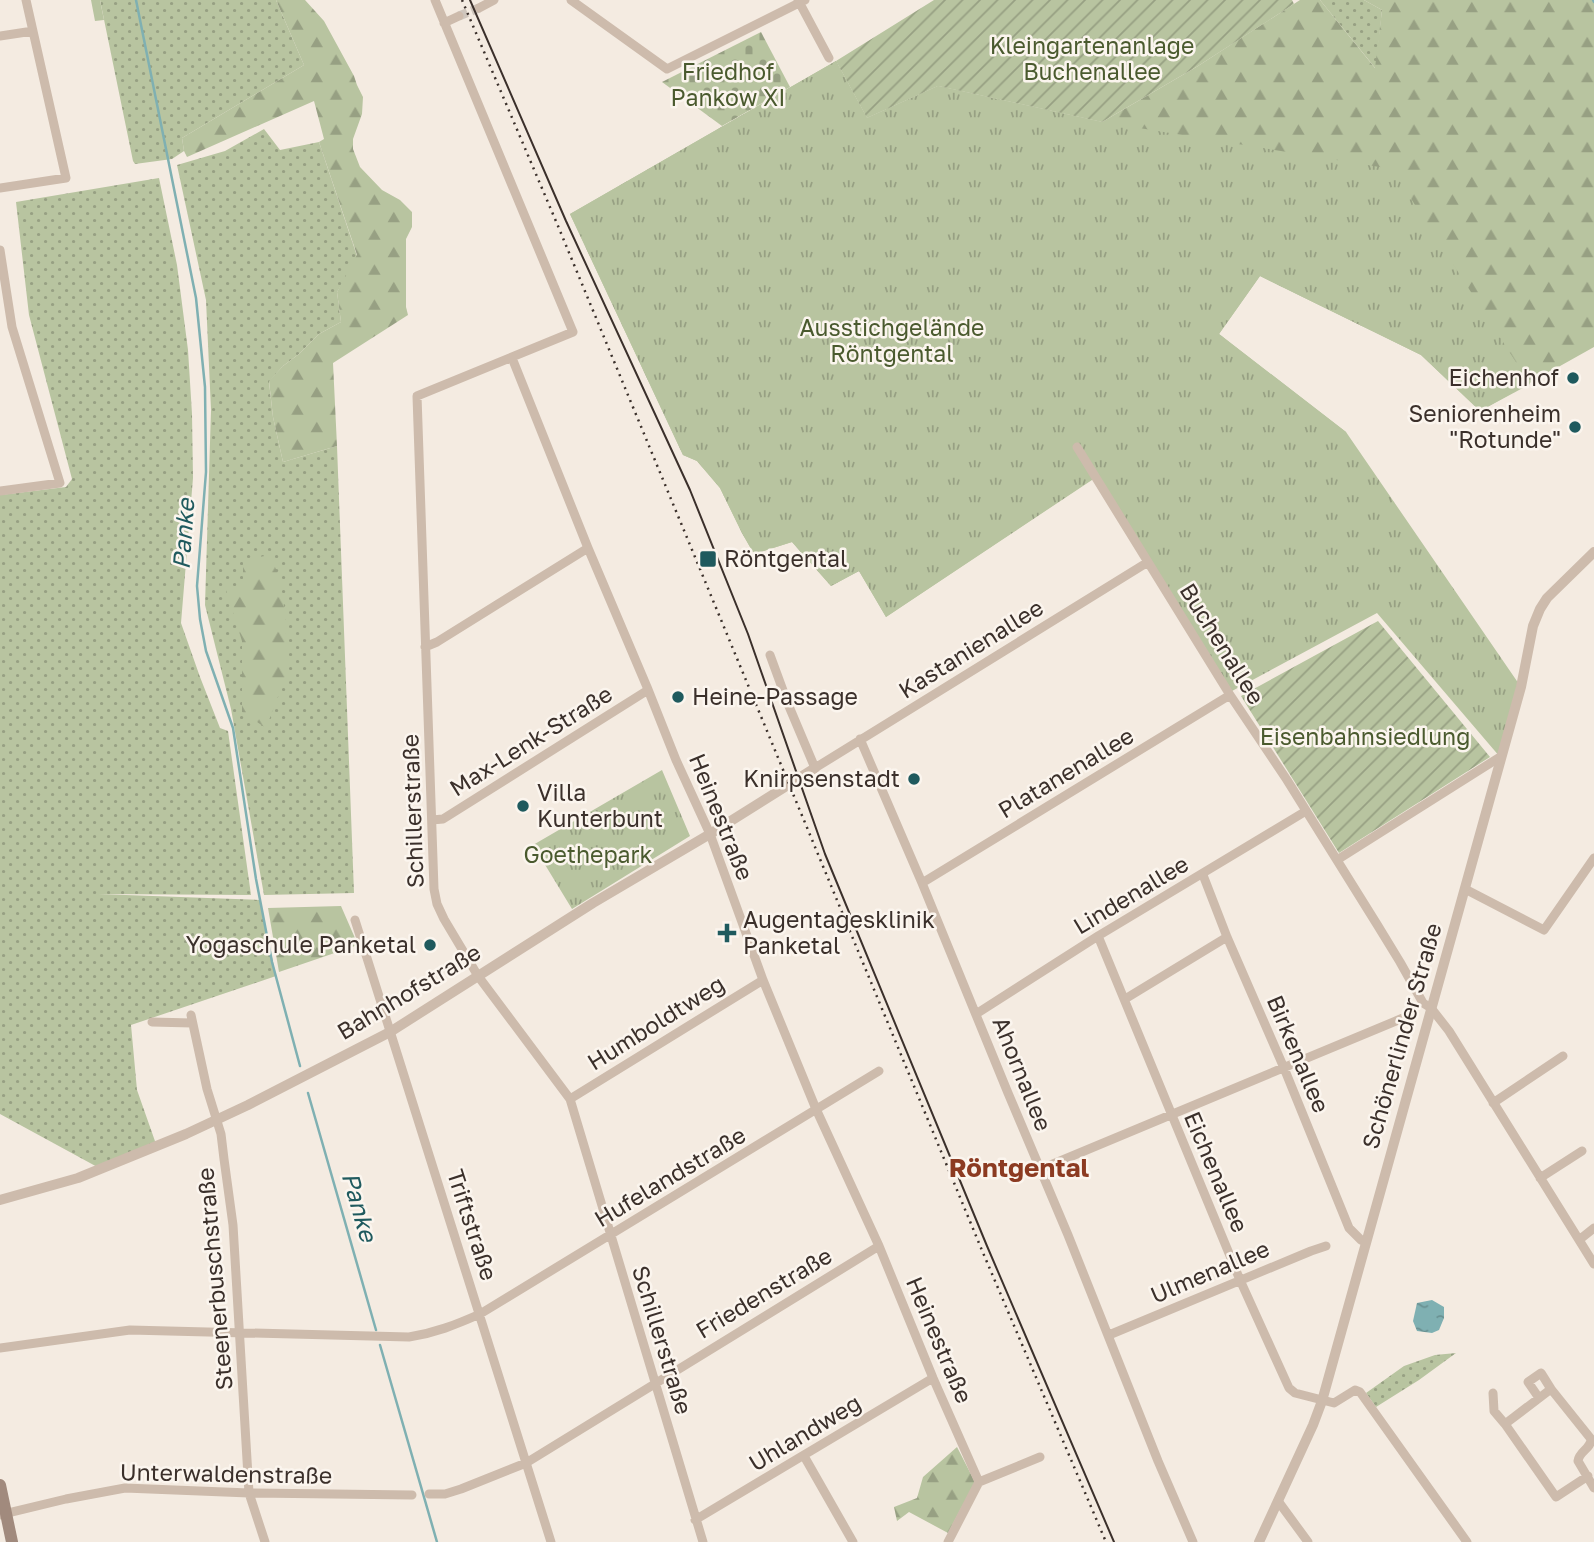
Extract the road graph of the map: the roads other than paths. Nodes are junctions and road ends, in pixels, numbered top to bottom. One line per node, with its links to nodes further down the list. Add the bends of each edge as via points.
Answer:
1 (26, 0): 9 (street)
2 (435, 0): 8 (street)
3 (494, 0): 6 (street)
4 (571, 0): 5 (street, via 667,69)
5 (801, 1): 11 (street)
6 (479, 8)
7 (459, 16): 8 (street)
8 (444, 23): 14 (street, via 572,332)
9 (33, 32): 10 (street); 12 (street, via 66,178)
10 (0, 36)
11 (829, 58)
12 (0, 188)
13 (0, 250): 16 (street, via 12,327 60,483)
14 (512, 358): 17 (street, Heinestraße); 20 (street, Schillerstraße, via 417,396)
15 (1077, 447): 19 (street, Buchenallee)
16 (0, 491)
17 (588, 548): 20 (street); 22 (street, Heinestraße)
18 (1594, 552): 25 (street, Schönerlinder Straße, via 1547,598 1535,618)
19 (1148, 562): 23 (street, Buchenallee); 24 (street, Kastanienallee)
20 (425, 647): 28 (street, Schillerstraße)
21 (770, 655): 26 (street)
22 (649, 690): 28 (street, Max-Lenk-Straße, via 443,819); 29 (street, Heinestraße)
23 (1230, 695): 27 (street, Buchenallee); 33 (street, Platanenallee)
24 (860, 739): 26 (street, Kastanienallee); 33 (street, Ahornallee)
25 (1500, 757): 31 (street); 34 (street, Schönerlinder Straße)
26 (815, 768): 29 (street, Bahnhofstraße)
27 (1306, 811): 31 (street, Buchenallee); 32 (street, Lindenallee)
28 (432, 820): 38 (street, Schillerstraße, via 437,904)
29 (710, 834): 38 (street, Bahnhofstraße); 39 (street, Heinestraße)
30 (1594, 858): 34 (street, via 1544,930)
31 (1337, 860): 41 (street, Buchenallee, via 1423,1003)
32 (1203, 875): 36 (street, Lindenallee); 37 (street, Birkenallee)
33 (922, 883): 42 (street, Ahornallee)
34 (1465, 889): 41 (street, Schönerlinder Straße)
35 (355, 920): 45 (street, Triftstraße)
36 (1098, 936): 40 (street, Eichenallee); 42 (street, Lindenallee)
37 (1227, 937): 40 (street); 47 (street, Birkenallee)
38 (478, 976): 45 (street, Bahnhofstraße); 49 (street, Schillerstraße)
39 (763, 980): 49 (street, Humboldtweg); 51 (street, Heinestraße)
40 (1125, 999): 52 (street, Eichenallee)
41 (1431, 1008): 50 (street, Buchenallee); 61 (street, Schönerlinder Straße)
42 (976, 1014): 55 (street, Ahornallee)
43 (1403, 1018): 47 (street)
44 (152, 1022): 53 (street, Steenerbuschstraße, via 191,1019)
45 (390, 1032): 53 (street, Bahnhofstraße); 66 (street, Triftstraße)
46 (1563, 1056): 50 (street)
47 (1284, 1068): 52 (street); 61 (street, Birkenallee, via 1349,1228)
48 (879, 1071): 51 (street, Hufelandstraße)
49 (570, 1100): 59 (street, Schillerstraße)
50 (1493, 1102): 56 (street, Buchenallee)
51 (816, 1110): 59 (street, Hufelandstraße); 62 (street, Heinestraße)
52 (1171, 1115): 55 (street); 65 (street, Eichenallee)
53 (217, 1120): 57 (street, Bahnhofstraße, via 78,1178); 67 (street, Steenerbuschstraße, via 233,1225)
54 (1582, 1151): 56 (street)
55 (1041, 1168): 68 (street, Ahornallee)
56 (1541, 1178): 60 (street, Buchenallee)
57 (0, 1200)
58 (1594, 1228): 60 (street)
59 (610, 1236): 66 (street, Hufelandstraße); 71 (street, Schillerstraße)
60 (1579, 1240): 64 (street, Buchenallee)
61 (1366, 1242): 75 (street, Schönerlinder Straße)
62 (879, 1246): 70 (street, Heinestraße); 71 (street, Friedenstraße)
63 (1326, 1246): 65 (street, Ulmenallee)
64 (1594, 1264)
65 (1240, 1280): 68 (street, Ulmenallee); 75 (street, Eichenallee, via 1289,1388)
66 (480, 1314): 67 (street, Hufelandstraße, via 409,1337); 79 (street, Triftstraße)
67 (241, 1333): 69 (street, Hufelandstraße, via 130,1331); 84 (street, Steenerbuschstraße)
68 (1109, 1335): 96 (street, Ahornallee)
69 (0, 1348)
70 (933, 1378): 77 (street, Uhlandweg); 81 (street, Heinestraße)
71 (655, 1382): 79 (street, Friedenstraße); 89 (street, Schillerstraße)
72 (1551, 1389): 74 (street); 74 (street, via 1541,1373 1528,1382); 80 (street, via 1591,1439 1578,1458)
73 (1493, 1394): 76 (street, via 1494,1411)
74 (1539, 1398): 76 (street)
75 (1322, 1401): 87 (street, Schönerlinder Straße); 99 (street, via 1334,1403 1355,1390 1360,1392)
76 (1505, 1424): 80 (street, via 1556,1497)
77 (804, 1456): 89 (street, Uhlandweg); 94 (street)
78 (1040, 1457): 81 (street)
79 (526, 1463): 85 (street, via 461,1489); 92 (street, Triftstraße)
80 (1591, 1477): 83 (street, via 1588,1480)
81 (979, 1482): 95 (street)
82 (0, 1485): 88 (main road)
83 (1594, 1488)
84 (249, 1493): 86 (street, Unterwaldenstraße); 88 (street, Unterwaldenstraße, via 125,1488); 91 (street, Steenerbuschstraße)
85 (429, 1494)
86 (412, 1495)
87 (1278, 1501): 97 (street, Schönerlinder Straße); 98 (street)
88 (3, 1514): 90 (main road)
89 (695, 1520): 93 (street, Schillerstraße)
90 (12, 1542)
91 (265, 1542)
92 (551, 1542)
93 (703, 1542)
94 (853, 1542)
95 (948, 1542)
96 (1193, 1542)
97 (1259, 1542)
98 (1308, 1542)
99 (1467, 1542)

